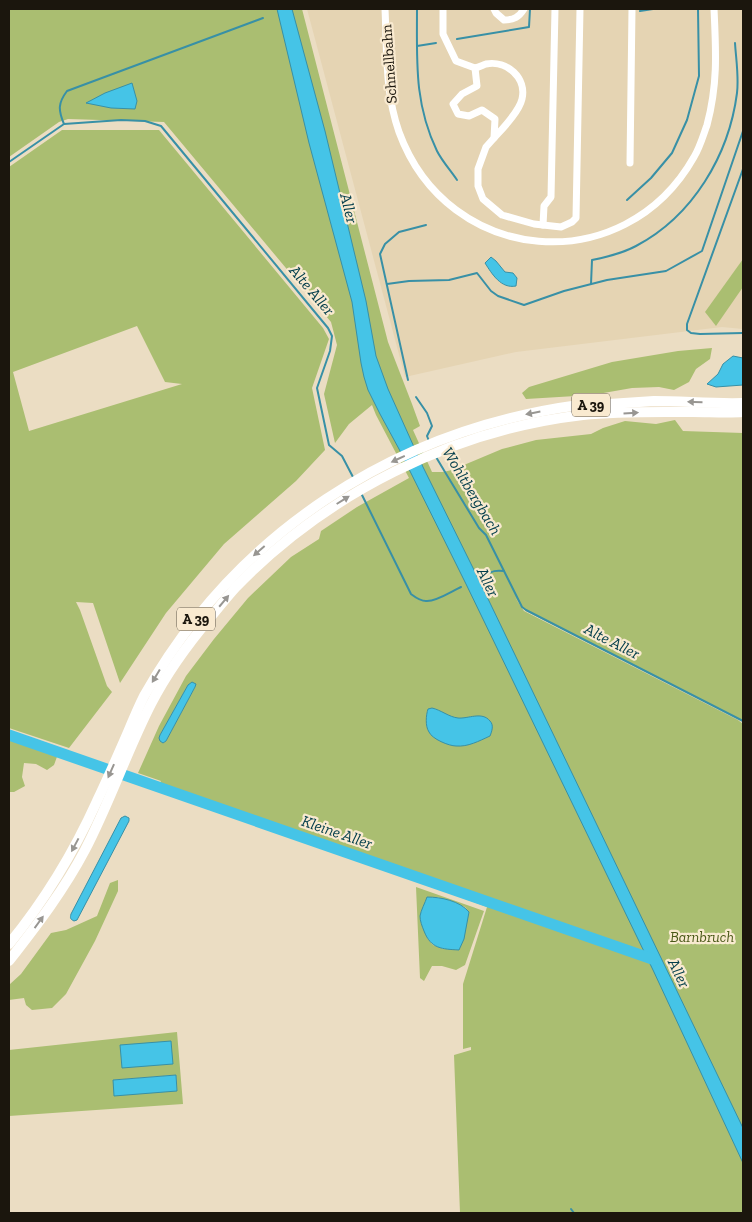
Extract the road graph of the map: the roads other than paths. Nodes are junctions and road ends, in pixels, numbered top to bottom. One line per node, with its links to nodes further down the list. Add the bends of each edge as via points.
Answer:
1 (385, 9): 9 (street, Schnellbahn, via 392,110 409,155 423,176 445,202 465,217 502,234 552,242 576,241 620,227 653,206 682,177 704,135 711,108 716,63)
2 (443, 9): 10 (street)
3 (447, 9): 10 (street)
4 (494, 9): 5 (street, via 504,20 512,20)
5 (524, 9)
6 (555, 9): 16 (street, via 551,197 544,206)
7 (580, 9): 16 (street, via 576,218 561,227)
8 (632, 9): 15 (street)
9 (714, 9)
10 (443, 19): 11 (street, via 443,34 456,61)
11 (475, 68): 12 (street, via 477,86 462,94 453,104 458,114 469,116 482,110); 13 (street, via 497,64 516,73 521,83 522,100)
12 (494, 118): 13 (street); 14 (street)
13 (508, 121): 14 (street)
14 (494, 138): 16 (street, via 486,147 478,168 478,186 483,199 502,215)
15 (630, 163)
16 (543, 225)
17 (743, 403): 19 (highway, A 39, one-way to 19, via 653,401 581,405 488,424)
18 (743, 412): 19 (highway, A 39, one-way to 18, via 536,422 584,415)
19 (445, 444): 20 (highway, A 39, via 300,524 235,588 171,670 128,743)
20 (102, 803): 21 (highway, A 39, one-way to 21, via 32,915); 22 (highway, A 39, one-way to 20, via 69,880 86,849)
21 (9, 944)
22 (9, 960)

